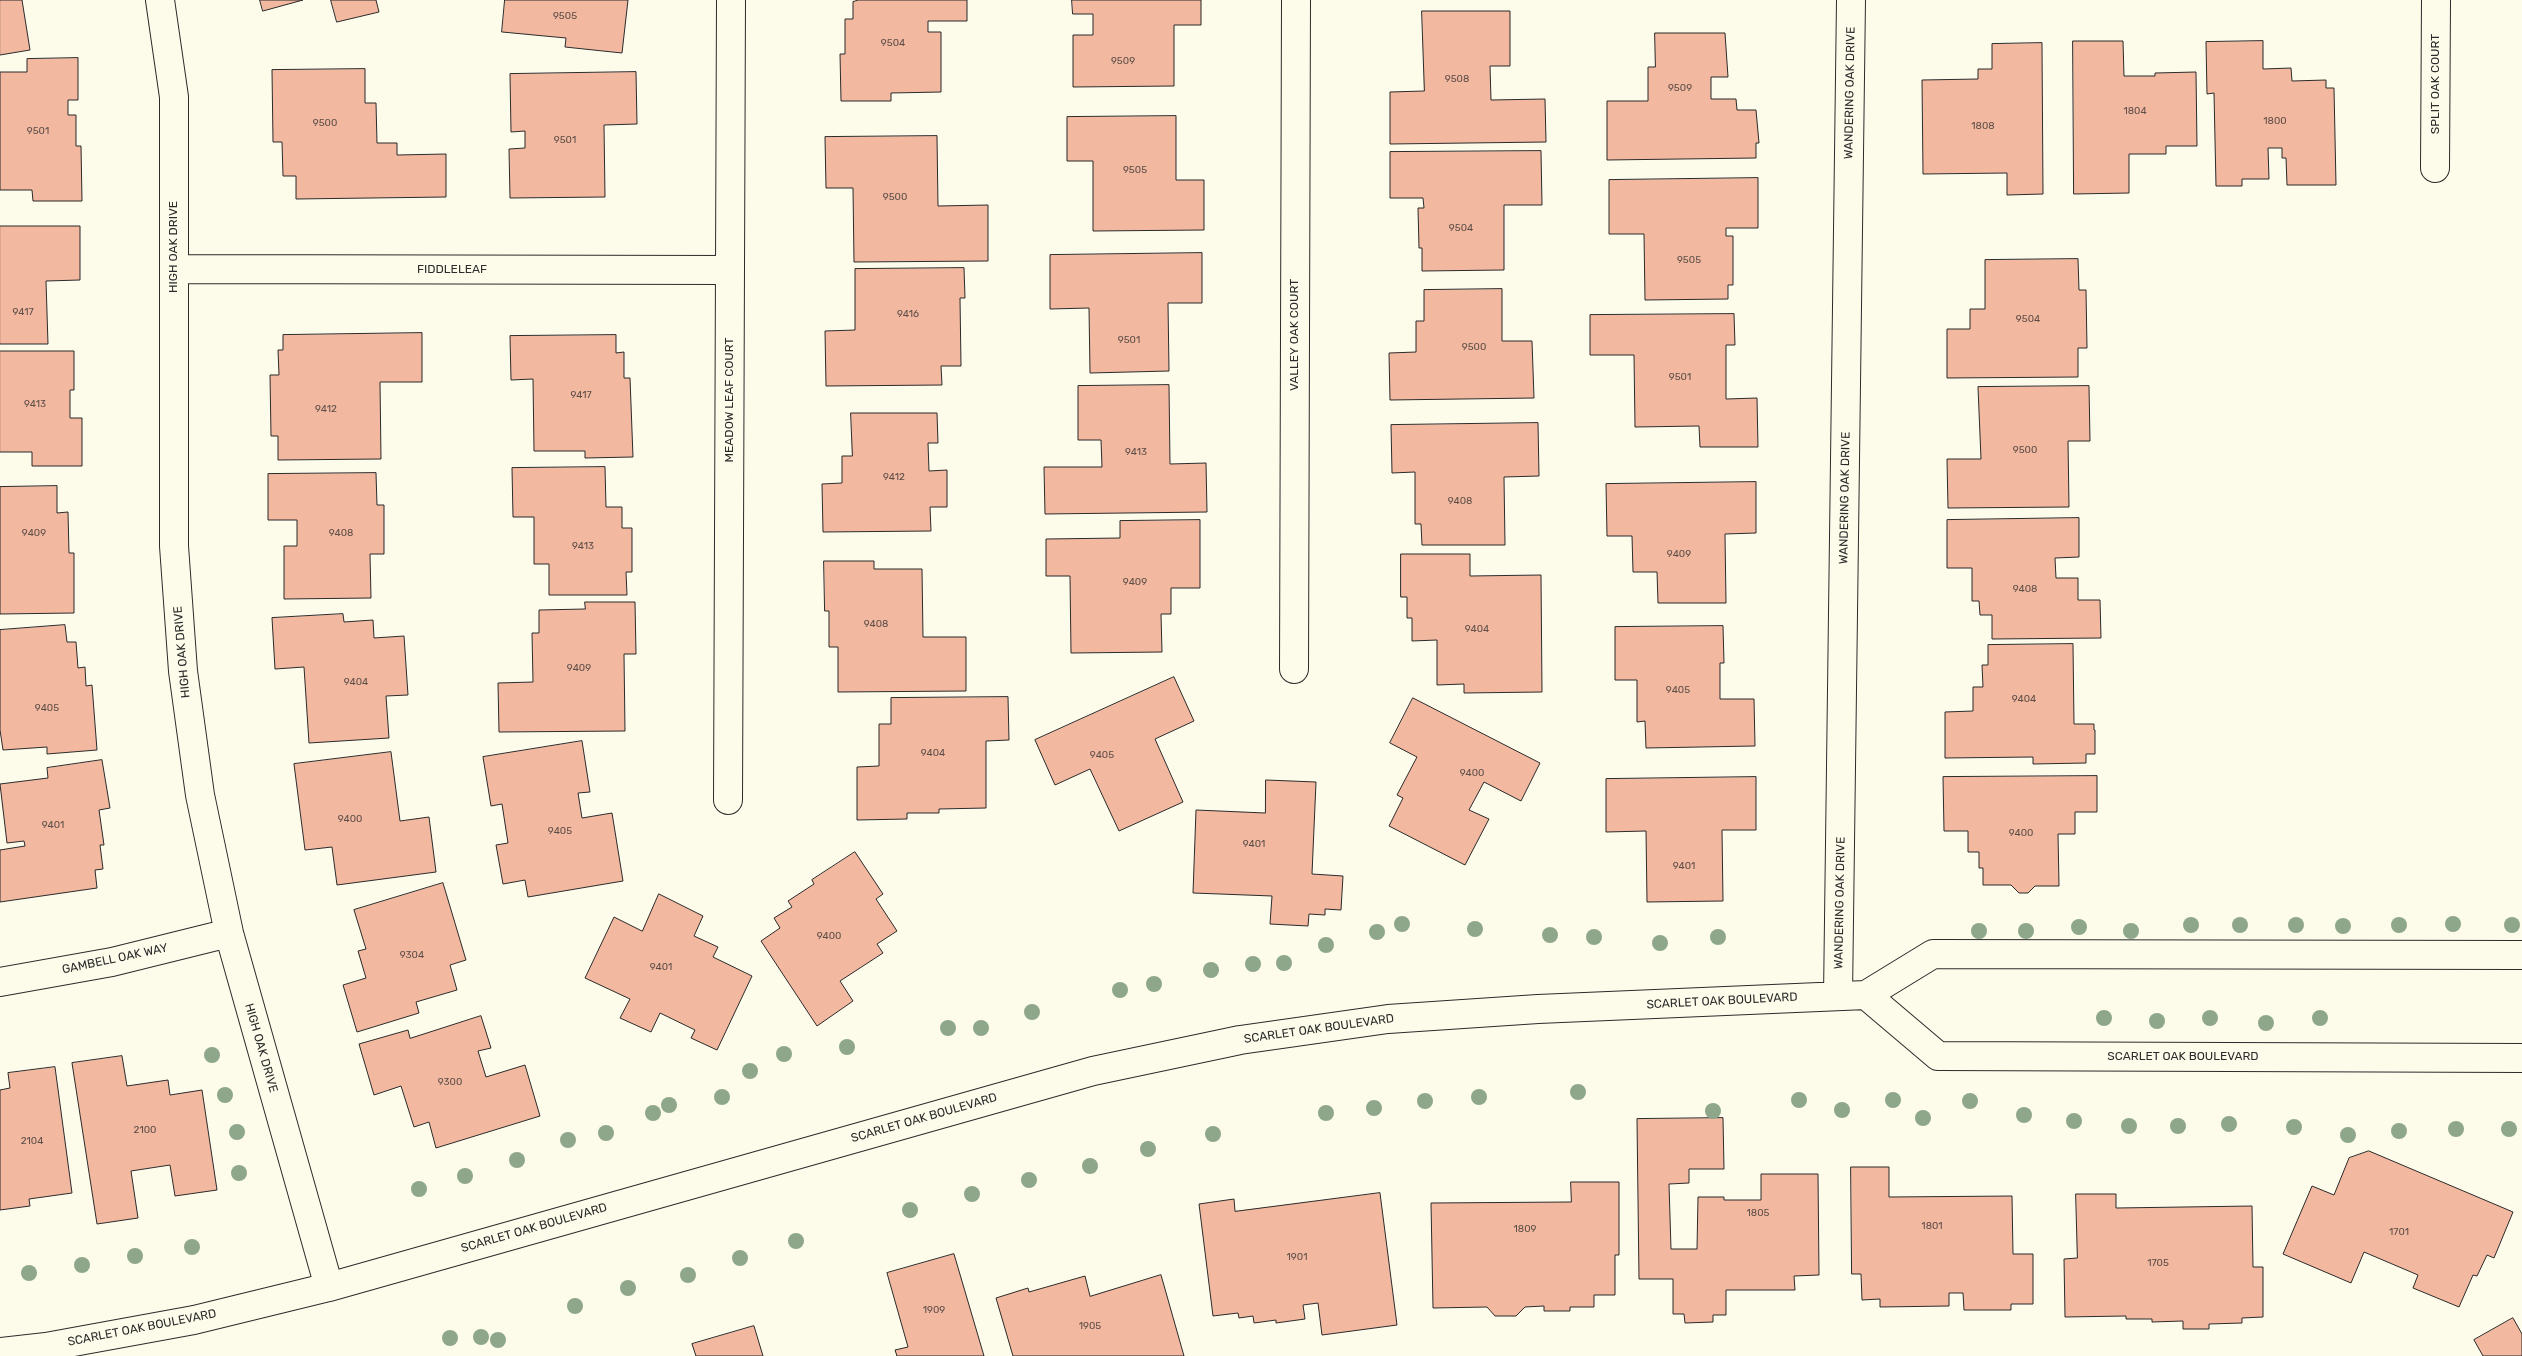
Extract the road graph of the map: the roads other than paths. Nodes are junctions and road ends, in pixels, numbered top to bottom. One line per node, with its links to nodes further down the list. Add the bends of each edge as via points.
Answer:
1 (160, 0): 7 (street, HIGH OAK DRIVE, via 174,97)
2 (731, 0): 8 (street, MEADOW LEAF COURT)
3 (1296, 0): 9 (street, VALLEY OAK COURT)
4 (1852, 0): 15 (street, WANDERING OAK DRIVE)
5 (2436, 0): 6 (street, SPLIT OAK COURT)
6 (2435, 168)
7 (174, 269): 8 (street, FIDDLELEAF); 11 (street, HIGH OAK DRIVE, via 174,546 183,671 200,795)
8 (730, 270): 10 (street, MEADOW LEAF COURT)
9 (1294, 669)
10 (728, 800)
11 (229, 933): 13 (street, GAMBELL OAK WAY, via 112,962); 17 (street, HIGH OAK DRIVE)
12 (2522, 955): 14 (street, SCARLET OAK BOULEVARD, via 1933,954)
13 (0, 982)
14 (1866, 995): 15 (street, SCARLET OAK BOULEVARD); 16 (street, SCARLET OAK BOULEVARD, via 1938,1056)
15 (1838, 996): 17 (street, SCARLET OAK BOULEVARD, via 1538,1009 1398,1019 1240,1040 1093,1071)
16 (2522, 1058)
17 (329, 1287): 18 (street, SCARLET OAK BOULEVARD, via 194,1320)
18 (0, 1352)

